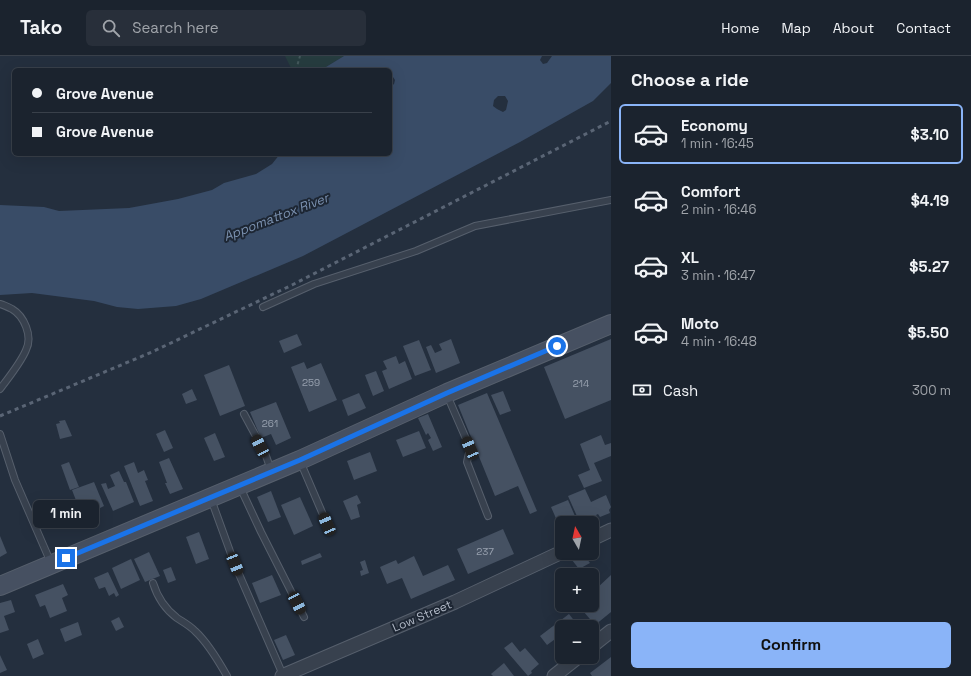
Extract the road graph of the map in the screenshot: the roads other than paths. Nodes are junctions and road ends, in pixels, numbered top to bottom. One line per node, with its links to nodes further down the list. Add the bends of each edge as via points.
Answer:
1 (611, 200): 3 (lane, via 475,226 416,250 314,284)
2 (0, 304): 5 (lane, via 19,314 28,333 28,342 26,350)
3 (263, 307)
4 (611, 324): 6 (main road)
5 (0, 389)
6 (447, 393): 9 (main road); 13 (lane, via 470,448 466,462)
7 (244, 414): 10 (lane)
8 (0, 434): 18 (lane, via 15,480)
9 (300, 460): 10 (main road); 14 (lane)
10 (272, 471): 11 (main road)
11 (239, 485): 12 (main road); 21 (lane)
12 (210, 497): 18 (main road); 26 (lane)
13 (488, 516)
14 (327, 524)
15 (611, 530): 16 (street)
16 (599, 536)
17 (555, 555): 26 (street, Low Street, via 456,602)
18 (51, 564): 20 (main road)
19 (153, 582): 25 (lane, via 160,600 202,639)
20 (0, 586)
21 (304, 617)
22 (611, 631): 23 (street)
23 (599, 640)
24 (569, 664): 27 (street)
25 (227, 676)
26 (282, 676)
27 (554, 676)

